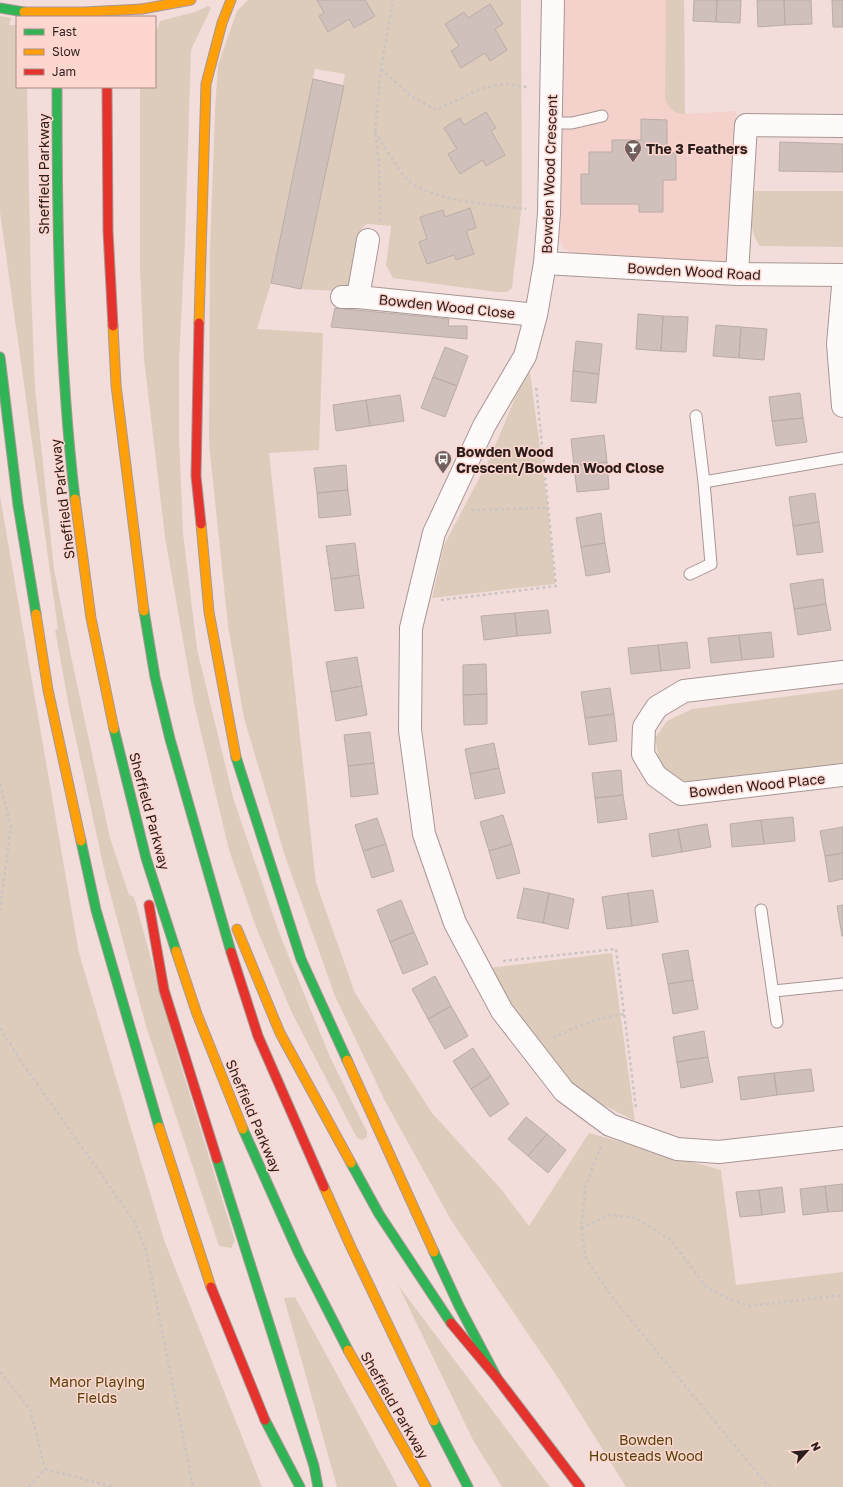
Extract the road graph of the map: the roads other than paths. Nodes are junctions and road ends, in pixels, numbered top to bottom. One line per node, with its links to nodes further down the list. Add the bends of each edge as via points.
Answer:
1 (58, 0): 7 (highway)
2 (108, 0): 8 (highway)
3 (191, 0): 6 (highway, bridge, via 142,9 84,12 24,12)
4 (231, 0): 37 (highway, via 222,23 206,84 196,476 208,612 234,753 301,959 459,1306)
5 (553, 0): 12 (street, Bowden Wood Crescent)
6 (0, 8)
7 (57, 16)
8 (108, 16)
9 (57, 88): 28 (highway, Sheffield Parkway, via 57,234 63,375 69,443 80,539 103,682)
10 (107, 88): 29 (highway, Sheffield Parkway, via 108,231 116,385 139,578 155,677)
11 (602, 116): 12 (lane, via 572,123)
12 (551, 123): 15 (street, Bowden Wood Crescent)
13 (843, 126): 16 (street, via 746,125)
14 (368, 240): 19 (street, Bowden Wood Close, via 350,297)
15 (545, 263): 16 (street, Bowden Wood Road); 19 (street, Bowden Wood Crescent)
16 (737, 274): 17 (street, Bowden Wood Road)
17 (843, 275)
18 (843, 288): 21 (street, via 838,344)
19 (536, 315): 36 (street, Bowden Wood Crescent, via 525,356 484,426 434,533 411,628 410,730 424,834 455,923 502,1011 531,1049 564,1091 610,1125 677,1149 719,1152)
20 (0, 357): 38 (highway, via 18,505 48,690 96,910 150,1100 212,1289 263,1416)
21 (843, 406)
22 (696, 416): 24 (lane)
23 (843, 458): 24 (lane)
24 (704, 482): 25 (lane, via 711,564)
25 (690, 574)
26 (843, 672): 27 (street, Bowden Wood Place, via 684,690 657,707 644,727 643,754 656,776 681,794)
27 (843, 775)
28 (129, 793): 39 (highway, via 164,990 314,1466); 40 (highway, Sheffield Parkway, via 159,901 207,1040 258,1164 342,1339)
29 (189, 811): 30 (highway); 41 (highway, Sheffield Parkway, via 258,1036 350,1245 453,1461)
30 (228, 907)
31 (761, 910): 34 (lane)
32 (234, 922): 37 (highway, via 280,1033 379,1214 448,1320)
33 (843, 984): 34 (lane)
34 (774, 991): 35 (lane)
35 (777, 1022)
36 (843, 1138)
37 (497, 1378): 42 (highway)
38 (300, 1487)
39 (318, 1487)
40 (426, 1487)
41 (468, 1487)
42 (580, 1487)

